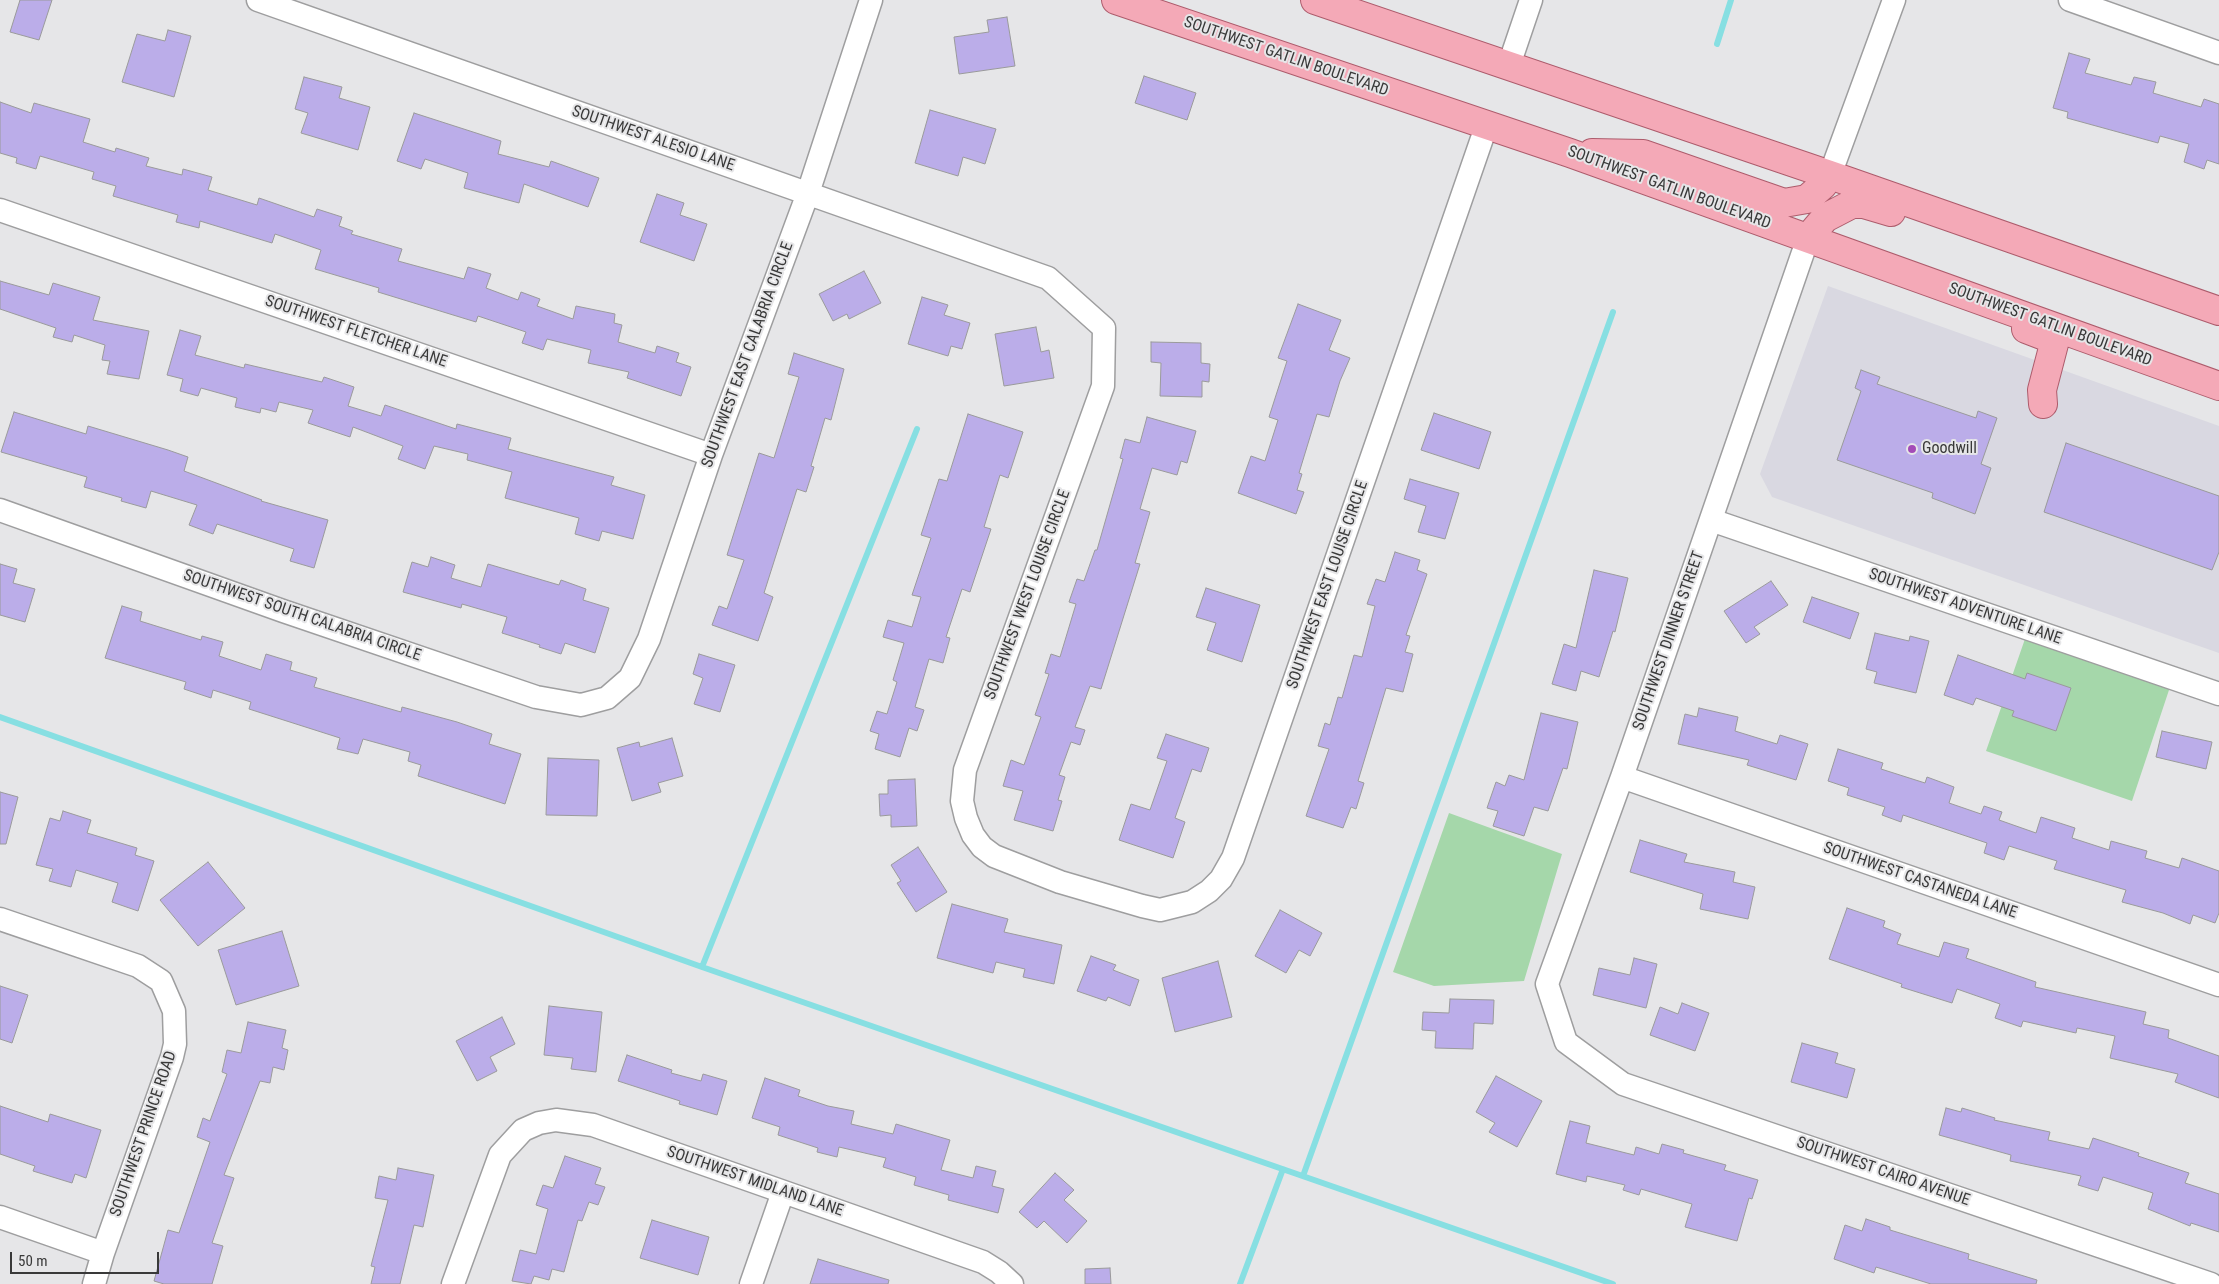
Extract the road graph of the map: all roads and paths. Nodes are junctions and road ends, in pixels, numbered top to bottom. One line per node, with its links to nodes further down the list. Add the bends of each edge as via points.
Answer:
1 (258, 0): 13 (street, SOUTHWEST ALESIO LANE)
2 (871, 0): 13 (street, SOUTHWEST EAST CALABRIA CIRCLE)
3 (1116, 0): 10 (main road, SOUTHWEST GATLIN BOULEVARD)
4 (1315, 0): 9 (main road)
5 (1531, 0): 9 (street)
6 (1894, 0): 12 (street)
7 (2070, 0): 8 (street)
8 (2219, 52)
9 (1508, 65): 12 (main road)
10 (1487, 124): 11 (main road, SOUTHWEST GATLIN BOULEVARD); 28 (street, SOUTHWEST EAST LOUISE CIRCLE, via 1233,858 1221,879 1209,891 1192,902 1160,910)
11 (1570, 153): 12 (main road, via 1644,154 1784,203 1807,199); 15 (main road, SOUTHWEST GATLIN BOULEVARD)
12 (1830, 175): 16 (main road)
13 (808, 193): 18 (street, SOUTHWEST ALESIO LANE); 22 (street, SOUTHWEST EAST CALABRIA CIRCLE)
14 (0, 210): 22 (street, SOUTHWEST FLETCHER LANE)
15 (1808, 238): 16 (main road, via 1825,218 1852,204 1864,204 2004,251); 17 (main road, SOUTHWEST GATLIN BOULEVARD); 24 (street, SOUTHWEST DINNER STREET)
16 (2046, 250): 19 (main road)
17 (1870, 260): 20 (main road, SOUTHWEST GATLIN BOULEVARD); 20 (main road, via 1912,287 2052,339 2054,351 2042,390 2043,404 2058,393 2074,353)
18 (1048, 278): 28 (street, SOUTHWEST WEST LOUISE CIRCLE, via 1104,328 1103,386 965,770 962,801 973,835 982,847 994,856)
19 (2219, 311)
20 (2097, 342): 21 (main road, SOUTHWEST GATLIN BOULEVARD)
21 (2219, 386)
22 (711, 455): 26 (street, SOUTHWEST EAST CALABRIA CIRCLE, via 639,663 630,678)
23 (0, 510): 26 (street, SOUTHWEST SOUTH CALABRIA CIRCLE, via 536,697 581,705)
24 (1711, 520): 25 (street, SOUTHWEST ADVENTURE LANE); 27 (street, SOUTHWEST DINNER STREET)
25 (2219, 694)
26 (607, 698)
27 (1622, 777): 30 (street, SOUTHWEST CASTANEDA LANE); 31 (street, SOUTHWEST DINNER STREET, via 1547,984)
28 (1060, 882)
29 (0, 919): 34 (street, SOUTHWEST PRINCE ROAD, via 138,966 161,981 174,1010 175,1044)
30 (2219, 985)
31 (1566, 1042): 39 (street, SOUTHWEST CAIRO AVENUE, via 1623,1084)
32 (783, 1192): 36 (street, SOUTHWEST MIDLAND LANE, via 593,1125 571,1121 539,1123 524,1130 500,1155); 37 (street); 38 (street, SOUTHWEST MIDLAND LANE, via 983,1262)
33 (0, 1217): 34 (street)
34 (103, 1253): 35 (street, SOUTHWEST PRINCE ROAD)
35 (94, 1284)
36 (453, 1284)
37 (751, 1284)
38 (1012, 1284)
39 (2211, 1284)

